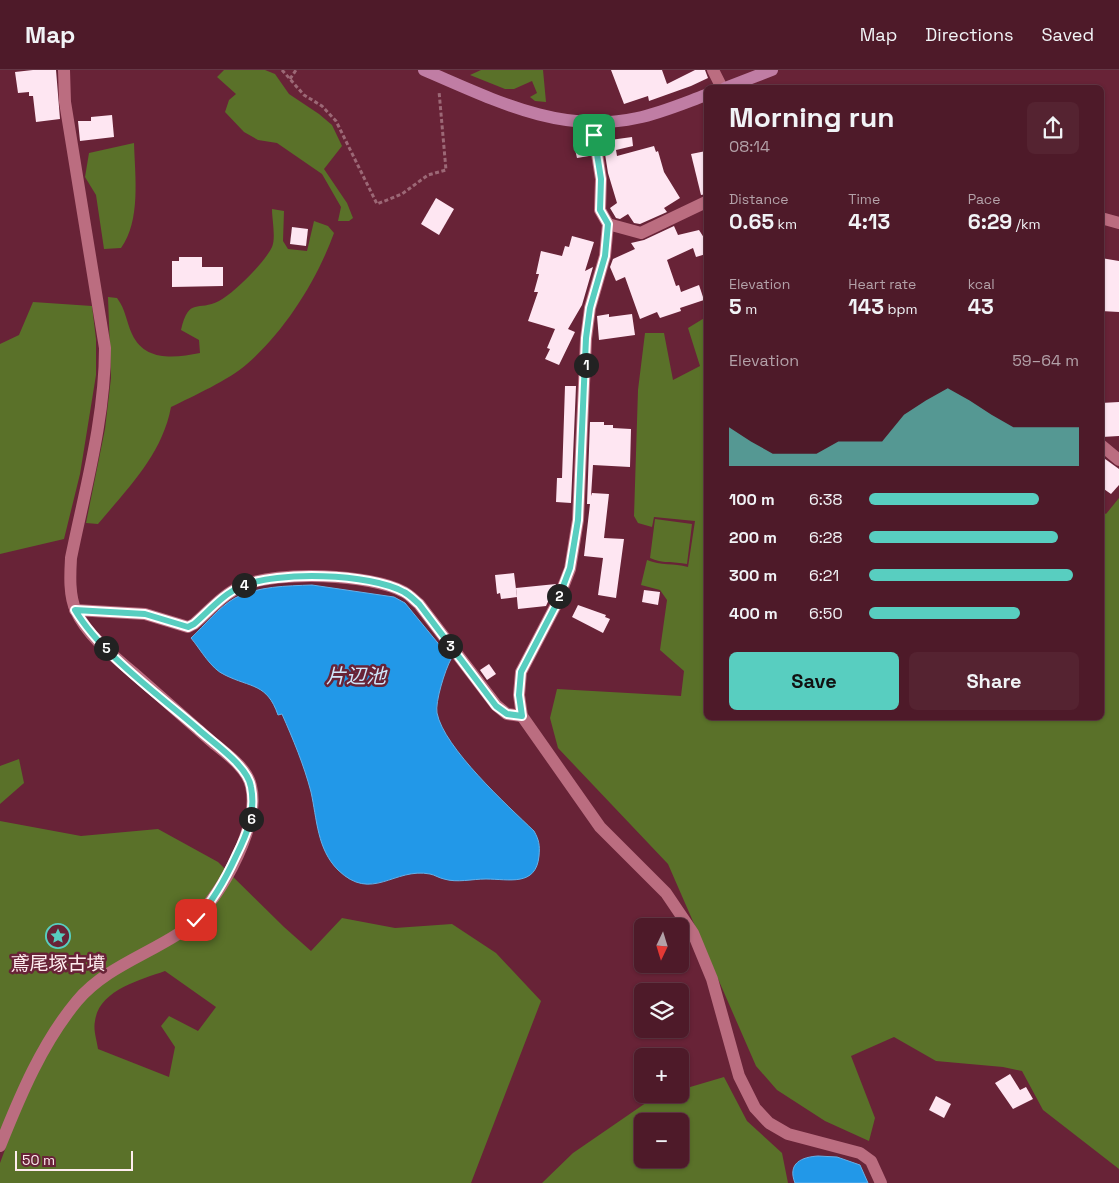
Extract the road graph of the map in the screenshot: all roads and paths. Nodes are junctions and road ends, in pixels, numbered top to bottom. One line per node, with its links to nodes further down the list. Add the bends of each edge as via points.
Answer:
1 (64, 70): 19 (street, via 65,102 105,348 99,424 71,558)
2 (282, 70): 7 (path)
3 (296, 70): 7 (path)
4 (424, 70): 12 (street, via 539,116)
5 (713, 70): 8 (street)
6 (772, 70): 9 (street)
7 (290, 79): 10 (path, via 336,121 377,204 402,194 428,175 446,170)
8 (722, 85)
9 (732, 85)
10 (439, 90)
11 (704, 96): 12 (street, via 637,118)
12 (592, 122): 16 (street, via 601,179 600,210)
13 (704, 203): 16 (street, via 641,233)
14 (1104, 219): 15 (street)
15 (1119, 223)
16 (608, 224): 20 (street, via 605,256 590,308 586,338 578,520 570,568 556,605 521,672 519,695)
17 (1104, 448): 18 (street)
18 (1119, 460)
19 (75, 610): 20 (street, via 145,614 188,627 224,597 242,586 262,581 310,576 385,584 405,592 419,604 496,706 507,714); 21 (street, via 115,657 236,762 251,786 250,824 212,902 196,920 178,934 123,963 78,1000 54,1032 37,1063)
20 (522, 716): 22 (street, via 600,827 666,894 693,933 712,979 739,1076 755,1108 769,1123 788,1134 860,1153 871,1160)
21 (0, 1146)
22 (881, 1183)

